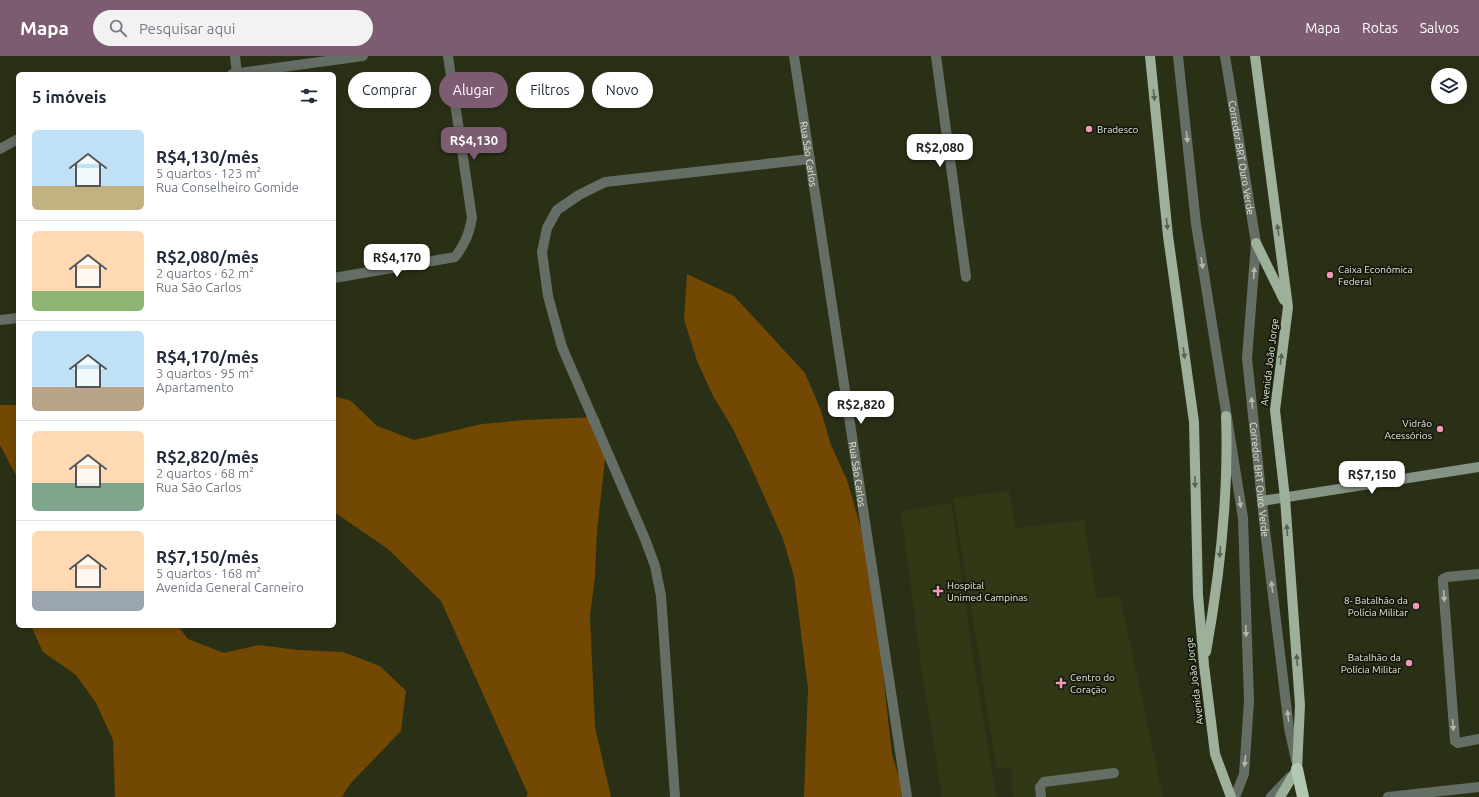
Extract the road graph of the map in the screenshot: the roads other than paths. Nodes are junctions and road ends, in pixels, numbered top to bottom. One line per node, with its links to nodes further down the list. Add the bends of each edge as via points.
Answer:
1 (235, 56): 10 (street)
2 (363, 56): 11 (street)
3 (448, 56): 17 (street, via 472,218 465,244 455,257)
4 (794, 56): 14 (street, Rua São Carlos)
5 (936, 56): 16 (street)
6 (1150, 56): 26 (main road, Avenida João Jorge, one-way to 26, via 1168,236 1194,422 1198,595)
7 (1178, 56): 21 (street, one-way to 21, via 1196,224)
8 (1225, 56): 15 (street, Corredor BRT Ouro Verde)
9 (1255, 56): 18 (main road, Avenida João Jorge, one-way to 9)
10 (235, 72)
11 (249, 72)
12 (16, 141): 13 (street)
13 (0, 149)
14 (810, 158): 32 (street, via 604,182 558,210 547,228 542,252 548,296 562,347 655,566 660,596); 33 (street, Rua São Carlos)
15 (1256, 243): 18 (main road); 24 (street, Corredor BRT Ouro Verde, one-way to 15, via 1247,358)
16 (966, 277)
17 (336, 278)
18 (1288, 307): 23 (main road, Avenida João Jorge, one-way to 18, via 1275,410)
19 (16, 318): 20 (street)
20 (0, 320)
21 (1226, 416): 26 (main road, one-way to 26, via 1224,507 1216,597); 36 (street, one-way to 36, via 1243,518 1249,701 1244,774)
22 (1479, 468): 23 (main road)
23 (1285, 498): 24 (main road); 28 (main road, Avenida João Jorge, one-way to 23, via 1300,704)
24 (1262, 501): 28 (street, Corredor BRT Ouro Verde, one-way to 24, via 1289,728)
25 (1479, 574): 27 (street, one-way to 27, via 1443,579 1455,741 1458,743)
26 (1204, 665): 35 (main road, Avenida João Jorge, via 1215,754)
27 (1479, 739)
28 (1297, 769): 37 (street); 38 (main road, Avenida João Jorge); 39 (highway, Avenida João Jorge)
29 (1114, 773): 34 (street, via 1044,782 1040,787)
30 (1479, 787): 31 (street)
31 (1410, 796): 40 (street)
32 (675, 797)
33 (907, 797)
34 (1041, 797)
35 (1231, 797)
36 (1236, 797)
37 (1270, 797)
38 (1280, 797)
39 (1303, 797)
40 (1388, 797)

